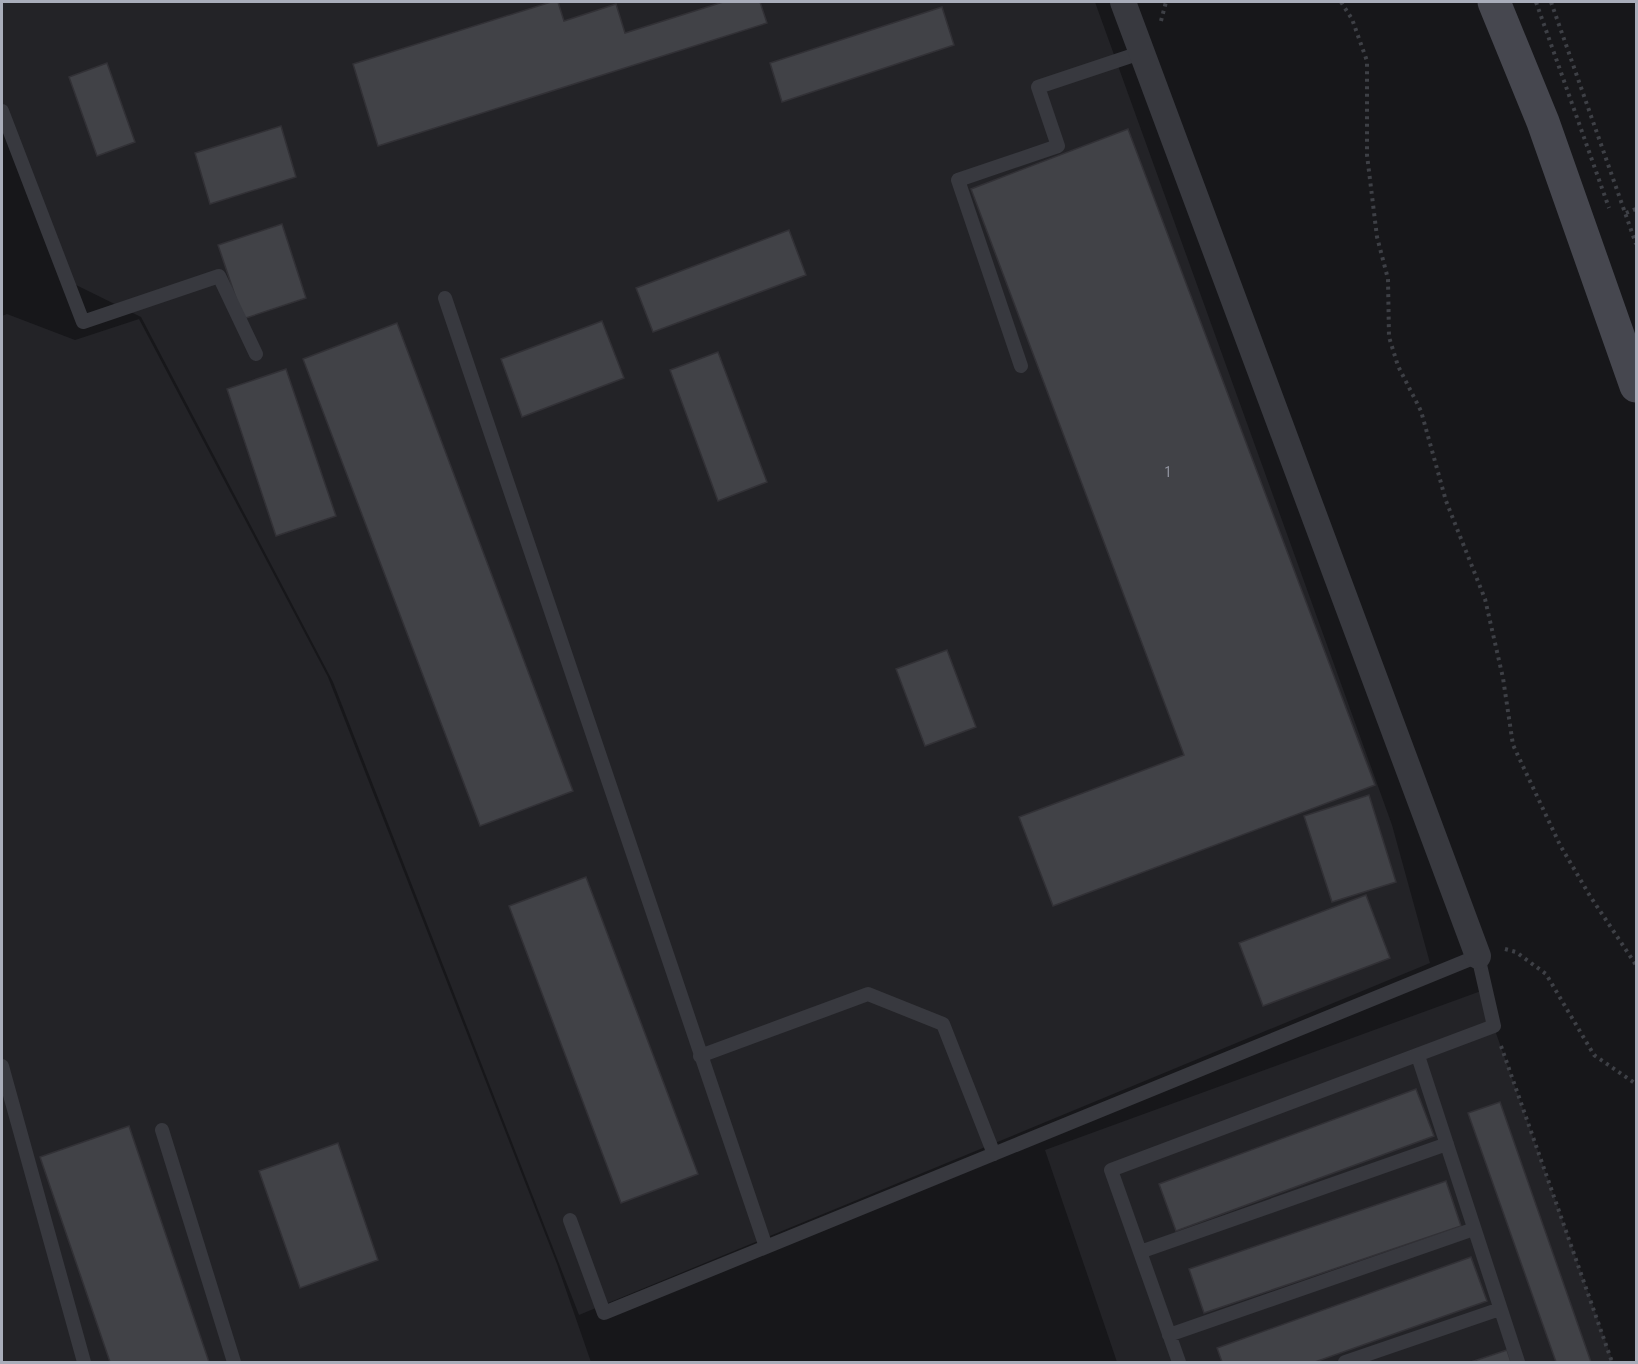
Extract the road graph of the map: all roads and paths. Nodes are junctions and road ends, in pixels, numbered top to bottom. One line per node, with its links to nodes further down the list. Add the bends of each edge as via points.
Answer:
1 (1123, 2): 6 (street)
2 (1341, 2): 17 (path, via 1352,20 1366,61 1367,155 1377,237 1388,279 1389,337 1398,366 1421,411 1446,501 1485,599 1513,745 1560,845)
3 (1494, 2): 15 (main road, via 1543,122)
4 (1536, 2): 9 (path)
5 (1551, 2): 10 (path)
6 (1140, 53): 14 (lane, via 1038,87 1058,146 958,180); 16 (street)
7 (2, 111): 13 (lane, via 83,322 219,276)
8 (1636, 209): 10 (path)
9 (1611, 211)
10 (1626, 213): 11 (path)
11 (1636, 244)
12 (445, 298): 19 (lane)
13 (256, 354)
14 (1021, 366)
15 (1636, 386)
16 (1478, 956): 18 (lane); 22 (path, via 1499,948 1516,952 1546,974 1594,1055); 25 (lane)
17 (1636, 965)
18 (1494, 1026): 20 (lane); 37 (path)
19 (699, 1056): 25 (lane, via 868,994 943,1024); 28 (lane)
20 (1418, 1056): 24 (lane); 29 (lane, via 1111,1170)
21 (2, 1066): 32 (lane)
22 (1636, 1084)
23 (162, 1130): 33 (lane)
24 (1447, 1144): 27 (lane); 29 (lane)
25 (994, 1154): 28 (lane)
26 (570, 1220): 28 (lane, via 604,1313)
27 (1474, 1229): 30 (lane); 31 (lane)
28 (766, 1247)
29 (1140, 1252): 31 (lane)
30 (1500, 1309): 35 (lane); 36 (lane)
31 (1169, 1335): 34 (lane)
32 (84, 1362)
33 (234, 1362)
34 (1179, 1362)
35 (1345, 1362)
36 (1518, 1362)
37 (1612, 1362)

